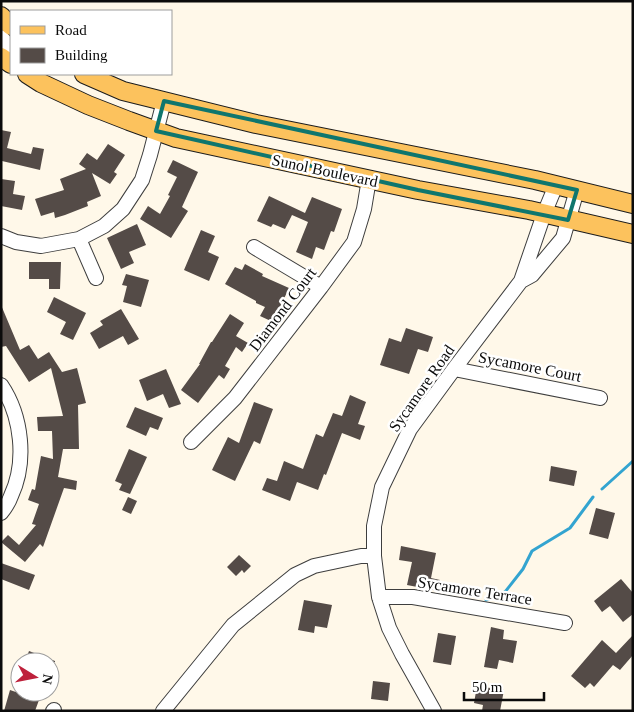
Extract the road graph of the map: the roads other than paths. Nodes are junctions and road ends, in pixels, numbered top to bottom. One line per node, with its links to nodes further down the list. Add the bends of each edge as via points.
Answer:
1 (1, 16): 2 (main road)
2 (10, 25)
3 (1, 37): 4 (street)
4 (10, 46)
5 (29, 75): 8 (main road, Sunol Boulevard, via 88,105)
6 (86, 75): 7 (main road, Sunol Boulevard, via 123,91)
7 (164, 101): 8 (street); 10 (main road, Sunol Boulevard, via 265,126)
8 (156, 131): 9 (main road, Sunol Boulevard); 17 (street, via 142,180 123,209 104,226)
9 (369, 179): 13 (main road, Sunol Boulevard); 21 (street, Diamond Court, via 354,242)
10 (556, 185): 11 (main road, Sunol Boulevard); 13 (street, Sycamore Road)
11 (577, 190): 12 (main road, Sunol Boulevard); 14 (street, Sycamore Road)
12 (633, 204)
13 (544, 214): 14 (main road, Sunol Boulevard); 20 (street, Sycamore Road)
14 (568, 220): 15 (main road, Sunol Boulevard); 20 (street, Sycamore Road, via 563,238 532,275)
15 (633, 234)
16 (1, 236): 17 (street, via 41,246)
17 (79, 239): 19 (street)
18 (254, 246): 21 (street)
19 (96, 278)
20 (521, 281): 22 (street, Sycamore Road)
21 (321, 287): 25 (street, Diamond Court, via 235,398)
22 (454, 369): 24 (street, Sycamore Court); 27 (street, Sycamore Road, via 410,429 382,487 374,526)
23 (1, 385): 26 (street, via 15,411 20,441 17,478)
24 (600, 398)
25 (191, 442)
26 (1, 513)
27 (374, 556): 28 (street, Sycamore Road); 30 (street, via 314,566 295,574 233,624)
28 (379, 597): 29 (street, Sycamore Terrace, via 413,597); 31 (street, Sycamore Road, via 389,628)
29 (565, 623)
30 (163, 711)
31 (434, 711)

